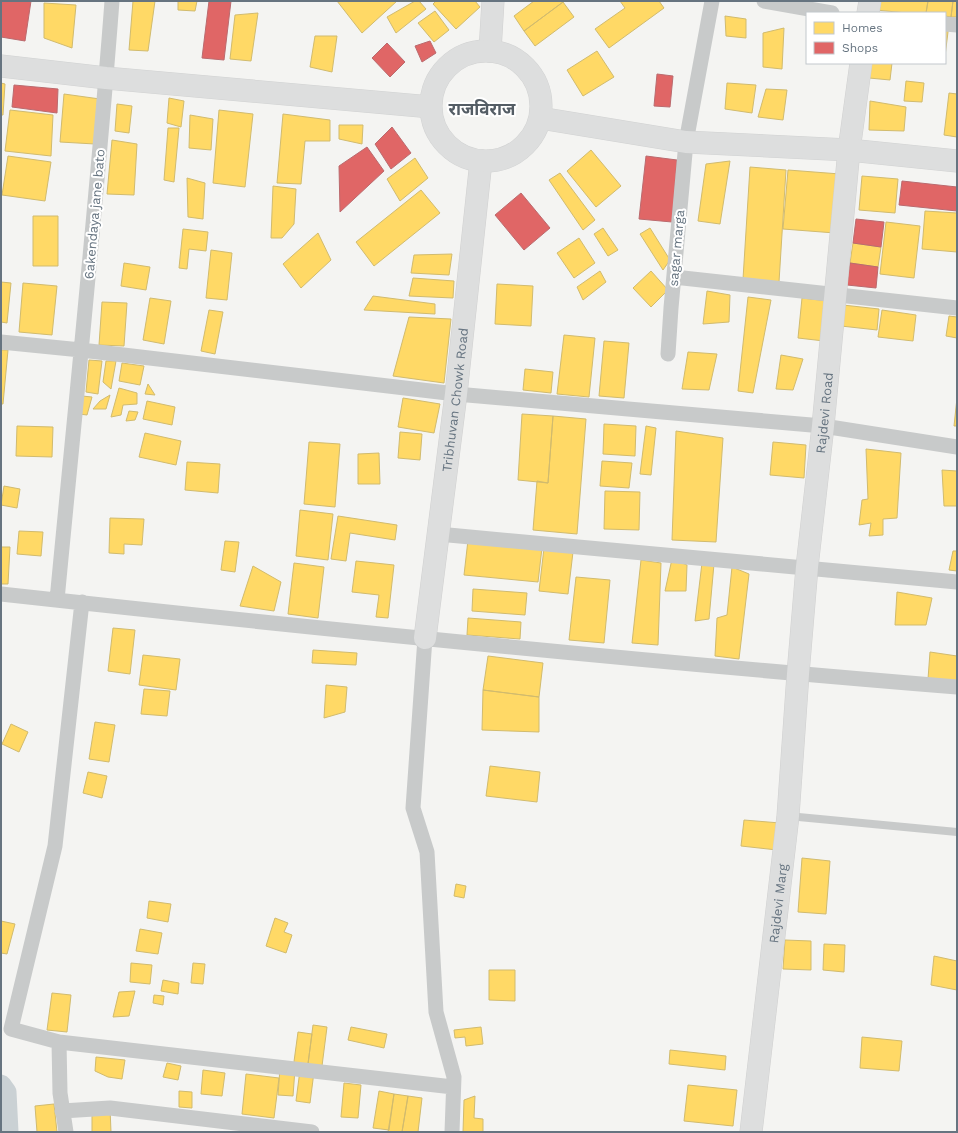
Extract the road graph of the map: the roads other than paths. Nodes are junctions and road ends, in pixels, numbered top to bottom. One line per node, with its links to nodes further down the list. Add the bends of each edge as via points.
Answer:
1 (112, 1): 13 (street, 6akendaya jane bato)
2 (493, 1): 10 (main road)
3 (712, 1): 16 (street, sagar marga)
4 (764, 1): 6 (street)
5 (870, 1): 7 (main road)
6 (826, 12)
7 (868, 12)
8 (946, 24): 9 (street)
9 (957, 25)
10 (490, 51): 14 (main road, via 475,52 461,57 448,66 439,77); 15 (main road, via 506,54 530,73 538,87 541,102)
11 (861, 64): 17 (main road, Rajdevi Road)
12 (1, 66): 13 (main road)
13 (106, 78): 14 (main road); 24 (street, 6akendaya jane bato)
14 (431, 107): 18 (main road, via 438,133 446,144 468,158)
15 (540, 118): 16 (main road); 18 (main road, via 535,131 519,151 494,161)
16 (686, 142): 17 (main road); 20 (street, sagar marga)
17 (849, 150): 19 (main road); 21 (main road, Rajdevi Road)
18 (481, 161): 26 (main road, Tribhuvan Chowk Road)
19 (957, 161)
20 (674, 277): 21 (street); 25 (street, sagar marga)
21 (835, 294): 22 (street); 27 (main road, Rajdevi Road)
22 (957, 308)
23 (1, 342): 24 (street)
24 (81, 350): 26 (street); 33 (street, 6akendaya jane bato)
25 (668, 354)
26 (456, 394): 27 (street); 29 (main road, Tribhuvan Chowk Road)
27 (823, 426): 28 (street); 30 (main road, Rajdevi Road)
28 (957, 447)
29 (438, 534): 30 (street); 35 (main road, Tribhuvan Chowk Road)
30 (807, 567): 31 (street); 36 (main road, Rajdevi Road)
31 (957, 582)
32 (1, 594): 33 (street)
33 (56, 600): 34 (street)
34 (82, 602): 35 (street); 40 (street, via 55,846 12,1029)
35 (425, 638): 36 (street); 41 (street, via 413,808 427,852 436,1012 454,1077)
36 (798, 674): 37 (street); 38 (main road, Rajdevi Marg)
37 (957, 687)
38 (788, 816): 39 (lane); 46 (main road, Rajdevi Marg)
39 (957, 832)
40 (60, 1042): 41 (street); 42 (street)
41 (454, 1087): 45 (street)
42 (62, 1111): 43 (street); 44 (street, via 110,1108)
43 (66, 1132)
44 (312, 1132)
45 (452, 1132)
46 (751, 1132)

